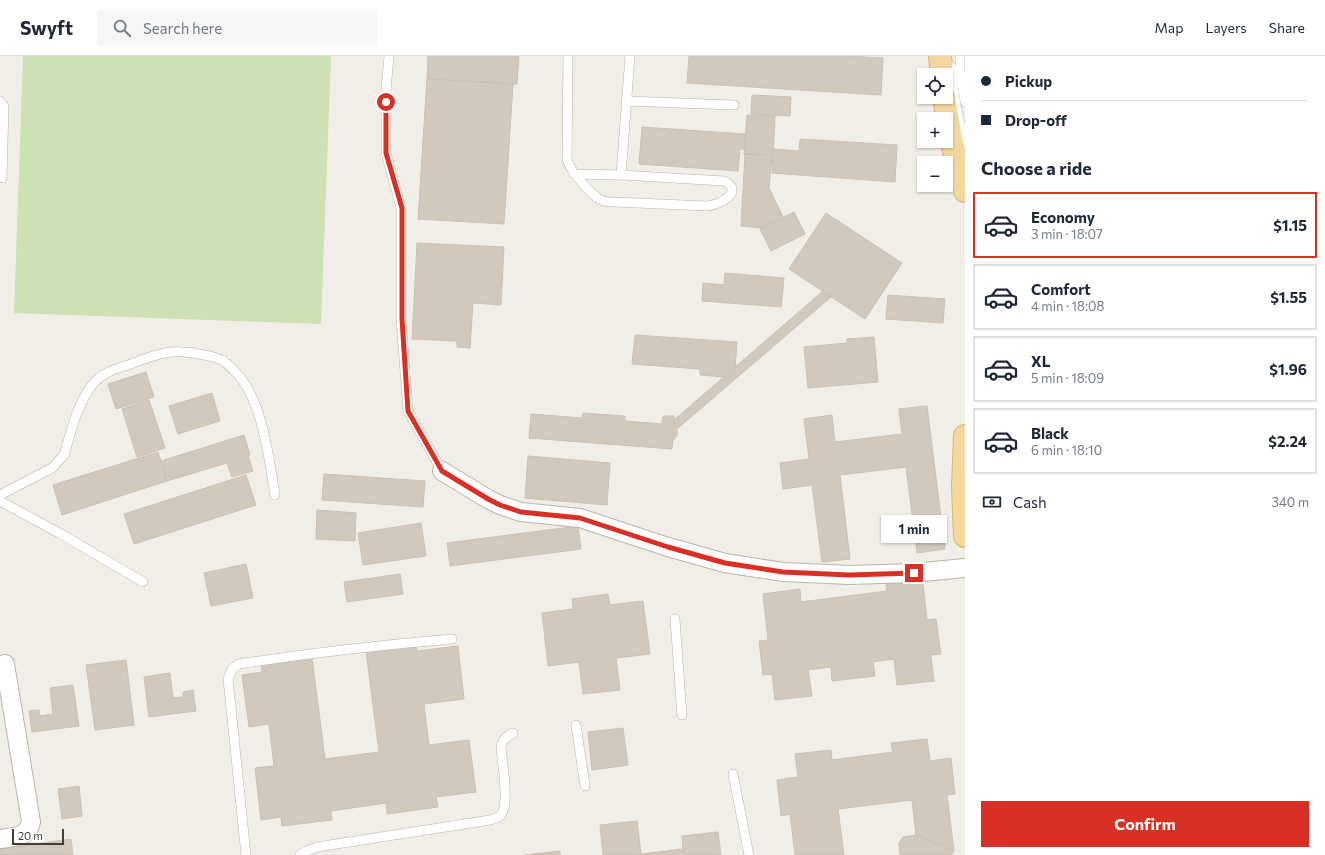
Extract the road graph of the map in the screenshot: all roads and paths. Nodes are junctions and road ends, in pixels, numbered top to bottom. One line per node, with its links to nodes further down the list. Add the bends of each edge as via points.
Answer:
1 (389, 56): 19 (lane, via 386,153 402,208 402,319 408,411)
2 (568, 56): 14 (lane, via 567,159)
3 (630, 56): 9 (lane)
4 (940, 56): 7 (main road)
5 (950, 56): 13 (lane, via 952,81)
6 (960, 56): 10 (lane)
7 (941, 68)
8 (0, 101): 16 (lane, via 4,107)
9 (626, 101): 12 (lane); 15 (lane)
10 (965, 102)
11 (945, 104): 17 (main road)
12 (734, 105)
13 (965, 145)
14 (574, 174): 15 (lane); 15 (lane, via 600,200 605,201 707,206 719,204 730,195 731,187 724,181)
15 (621, 175)
16 (2, 178)
17 (965, 191)
18 (965, 436): 23 (main road)
19 (442, 471): 24 (street, via 488,499 521,512 580,518 725,563 783,572 849,575)
20 (0, 495): 21 (lane, via 59,462 64,455 82,400 104,374 172,352 199,354 224,361 240,377 255,401 269,454)
21 (275, 495)
22 (0, 501): 25 (lane)
23 (965, 536)
24 (965, 568)
25 (143, 582)
26 (675, 619): 29 (lane)
27 (452, 639): 35 (lane, via 296,655 239,664 232,669 228,680)
28 (5, 664): 34 (street, via 31,822 30,828 21,836)
29 (682, 715)
30 (576, 725): 33 (lane)
31 (513, 733): 36 (lane, via 502,741 501,746 506,802 502,814 498,817 317,847)
32 (733, 774): 37 (lane)
33 (584, 786)
34 (0, 839)
35 (246, 855)
36 (300, 855)
37 (749, 855)

